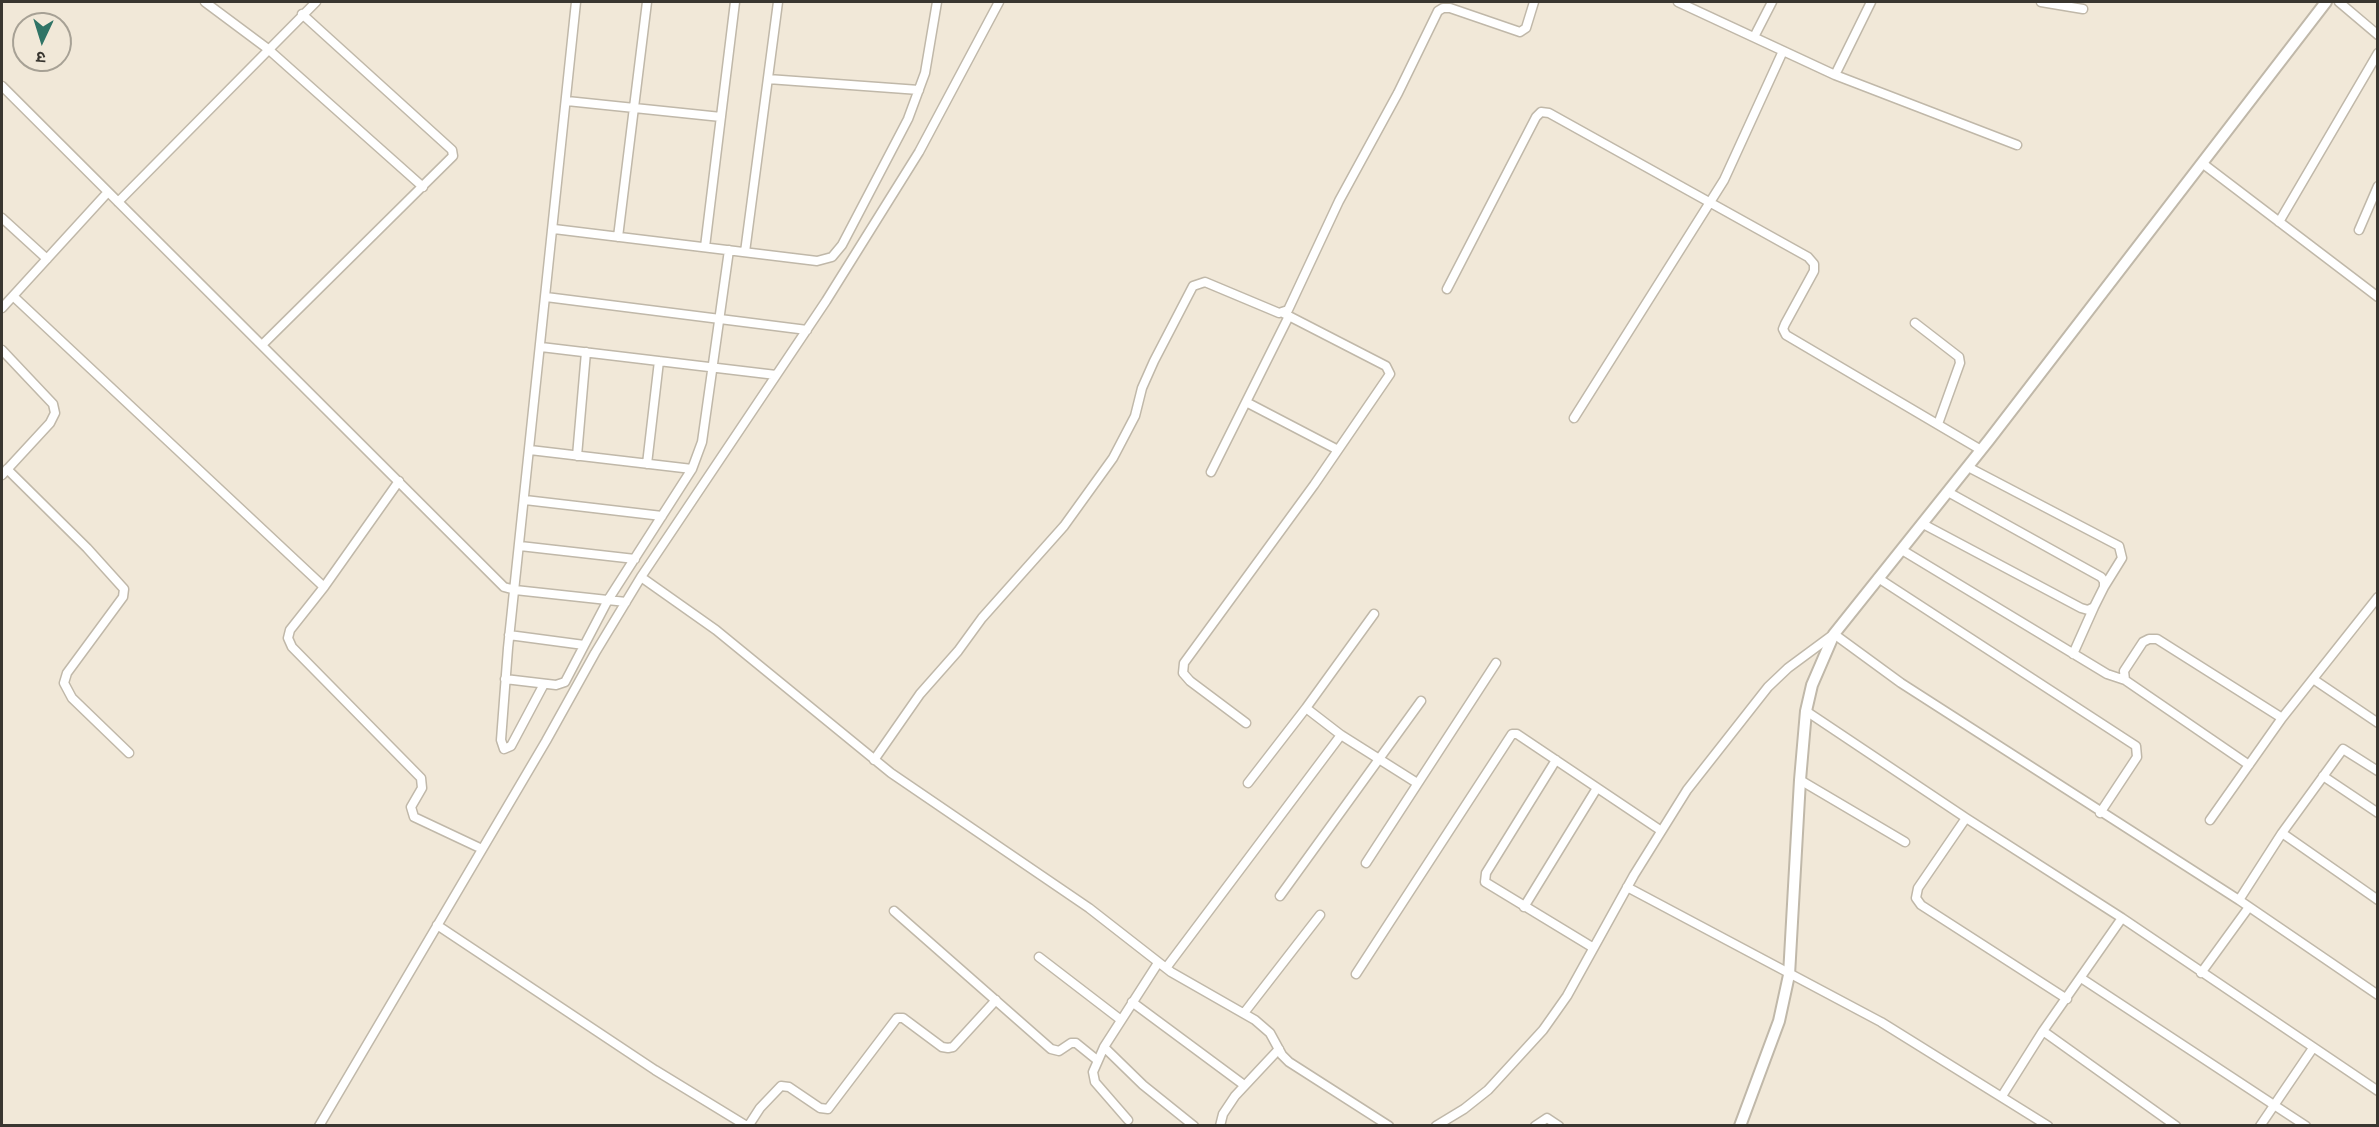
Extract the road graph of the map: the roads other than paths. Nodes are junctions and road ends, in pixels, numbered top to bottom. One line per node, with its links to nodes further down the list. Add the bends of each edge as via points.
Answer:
1 (205, 2): 20 (street)
2 (315, 2): 17 (street)
3 (576, 2): 27 (street)
4 (647, 2): 28 (street)
5 (735, 2): 29 (street)
6 (778, 2): 24 (street)
7 (937, 2): 26 (street)
8 (999, 2): 54 (street, via 919,152)
9 (1534, 2): 51 (street, via 1526,28 1520,32 1449,8 1438,11 1339,201)
10 (1678, 2): 19 (street)
11 (1772, 2): 19 (street)
12 (1871, 2): 23 (street)
13 (2040, 2): 16 (street)
14 (2326, 2): 31 (street)
15 (2338, 2): 18 (street)
16 (2083, 9)
17 (302, 14): 20 (street); 33 (street, via 452,150 451,159)
18 (2378, 35)
19 (1754, 37): 21 (street)
20 (268, 49): 33 (street); 35 (street)
21 (1783, 51): 23 (street); 36 (street, via 1734,161)
22 (2378, 53): 38 (street)
23 (1835, 75): 30 (street)
24 (768, 79): 26 (street); 44 (street)
25 (2, 86): 34 (street)
26 (920, 90): 44 (street, via 837,253 817,261)
27 (567, 101): 28 (street); 39 (street)
28 (634, 108): 29 (street); 41 (street)
29 (721, 117): 42 (street)
30 (2017, 145)
31 (2202, 163): 38 (street); 67 (street)
32 (2378, 186): 40 (street)
33 (423, 187): 55 (street)
34 (108, 192): 35 (street); 45 (street)
35 (118, 202): 55 (street)
36 (1710, 203): 46 (street, via 1541,112); 63 (street); 64 (street, via 1808,257 1814,264 1814,272 1783,328 1786,335)
37 (2, 218): 45 (street)
38 (2279, 222): 49 (street)
39 (554, 229): 41 (street); 48 (street)
40 (2359, 230)
41 (618, 237): 42 (street)
42 (705, 247): 43 (street)
43 (729, 250): 44 (street); 52 (street)
44 (745, 252)
45 (47, 259): 47 (street)
46 (1447, 289)
47 (13, 296): 50 (street); 84 (street)
48 (546, 297): 52 (street); 56 (street)
49 (2378, 297)
50 (2, 308)
51 (1286, 314): 62 (street); 66 (street, via 1389,370 1389,378); 109 (street, via 1208,283 1193,285 1154,361 1135,416 1113,458 1064,526 920,694)
52 (720, 318): 54 (street); 60 (street)
53 (1915, 323): 64 (street, via 1959,357)
54 (807, 330): 61 (street)
55 (262, 345): 74 (street)
56 (541, 347): 58 (street); 65 (street)
57 (2, 350): 72 (street, via 55,408 50,423)
58 (586, 352): 59 (street); 68 (street)
59 (659, 361): 60 (street); 69 (street)
60 (713, 367): 61 (street); 71 (street, via 702,442)
61 (776, 375): 82 (street)
62 (1246, 402): 66 (street); 73 (street)
63 (1574, 418)
64 (1938, 424): 67 (street)
65 (530, 450): 68 (street); 76 (street)
66 (1338, 450): 106 (street, via 1184,663 1183,673 1190,681)
67 (1981, 450): 70 (street)
68 (577, 456): 69 (street)
69 (647, 464): 71 (street)
70 (1968, 467): 75 (street); 85 (street, via 2119,546 2122,558)
71 (693, 469): 77 (street)
72 (4, 472): 108 (street, via 87,548 124,589 123,597 67,673 64,683 72,698)
73 (1211, 472)
74 (399, 481): 84 (street); 86 (street, via 504,586)
75 (1948, 492): 78 (street); 85 (street, via 2100,577)
76 (525, 500): 77 (street); 79 (street)
77 (662, 516): 81 (street)
78 (1923, 524): 80 (street); 90 (street, via 2080,608)
79 (520, 546): 81 (street); 86 (street)
80 (1902, 550): 83 (street); 95 (street)
81 (635, 559): 88 (street)
82 (641, 577): 89 (street); 109 (street, via 716,630)
83 (1878, 578): 92 (street); 119 (street, via 2136,746 2137,757)
84 (324, 587): 126 (street, via 290,630 289,642 421,778 422,788 412,804 412,814)
85 (2104, 587): 90 (street)
86 (515, 590): 88 (street); 93 (street)
87 (2378, 597): 98 (street)
88 (608, 600): 89 (street); 94 (street)
89 (626, 602): 126 (street)
90 (2094, 607): 95 (street)
91 (1374, 614): 102 (street)
92 (1834, 634): 103 (street, via 1812,685); 119 (street, via 1901,683); 123 (street, via 1768,687)
93 (509, 635): 94 (street); 97 (street)
94 (584, 645): 100 (street, via 564,683)
95 (2073, 654): 99 (street)
96 (1496, 663): 117 (street)
97 (505, 679): 100 (street); 100 (street, via 501,740 504,749 511,746)
98 (2313, 679): 104 (street); 105 (street)
99 (2125, 680): 104 (street, via 2124,671 2143,642 2154,638); 112 (street)
100 (544, 684)
101 (1421, 701): 110 (street)
102 (1306, 708): 107 (street); 116 (street)
103 (1806, 711): 115 (street); 121 (street)
104 (2282, 718): 112 (street)
105 (2376, 720)
106 (1246, 723)
107 (1341, 735): 110 (street); 140 (street)
108 (129, 753)
109 (874, 760): 140 (street, via 1089,908)
110 (1378, 760): 117 (street); 129 (street)
111 (1556, 760): 118 (street); 132 (street, via 1485,878 1486,883); 142 (street, via 1517,734 1510,735)
112 (2249, 765): 122 (street)
113 (2378, 771): 114 (street, via 2343,749)
114 (2323, 776): 120 (street); 124 (street)
115 (1800, 780): 125 (street); 143 (street)
116 (1248, 783)
117 (1417, 783): 127 (street)
118 (1597, 788): 123 (street); 132 (street)
119 (2100, 813): 130 (street)
120 (2378, 813)
121 (1966, 818): 136 (street); 146 (street, via 1918,888 1916,898)
122 (2210, 820)
123 (1660, 830): 128 (street)
124 (2282, 834): 130 (street); 131 (street)
125 (1905, 843)
126 (482, 849): 137 (street)
127 (1366, 863)
128 (1627, 887): 138 (street); 143 (street)
129 (1280, 896)
130 (2239, 900): 133 (street)
131 (2378, 900)
132 (1524, 907): 138 (street)
133 (2249, 907): 141 (street); 145 (street)
134 (894, 911): 147 (street)
135 (1320, 915): 149 (street)
136 (2122, 918): 141 (street); 144 (street)
137 (437, 925): 147 (street, via 744,1125 749,1125 781,1086 789,1087 820,1108 830,1107 897,1018 903,1018 948,1048); 161 (street)
138 (1592, 947): 165 (street, via 1556,1012 1508,1070 1464,1109)
139 (1039, 957): 150 (street)
140 (1162, 966): 148 (street); 149 (street)
141 (2201, 973): 153 (street)
142 (1356, 974)
143 (1789, 975): 158 (street, via 1881,1022); 168 (street, via 1779,1021)
144 (2081, 978): 146 (street); 159 (street)
145 (2378, 995)
146 (2067, 999): 151 (street)
147 (996, 1000): 155 (street, via 1051,1049 1059,1051 1076,1043)
148 (1132, 1002): 150 (street); 156 (street)
149 (1244, 1013): 154 (street, via 1270,1033)
150 (1121, 1020): 152 (street)
151 (2043, 1031): 158 (street); 170 (street)
152 (1104, 1047): 155 (street); 162 (street, via 1143,1085)
153 (2313, 1048): 157 (street); 159 (street)
154 (1279, 1049): 156 (street); 164 (street, via 1304,1073)
155 (1097, 1060): 160 (street, via 1095,1082)
156 (1244, 1085): 163 (street, via 1226,1109)
157 (2378, 1091)
158 (2002, 1096): 169 (street)
159 (2275, 1105): 171 (street); 172 (street)
160 (1128, 1120)
161 (319, 1125)
162 (1194, 1125)
163 (1220, 1125)
164 (1389, 1125)
165 (1436, 1125)
166 (1535, 1125): 167 (street, via 1547,1118)
167 (1559, 1125)
168 (1741, 1125)
169 (2048, 1125)
170 (2176, 1125)
171 (2260, 1125)
172 (2306, 1125)

